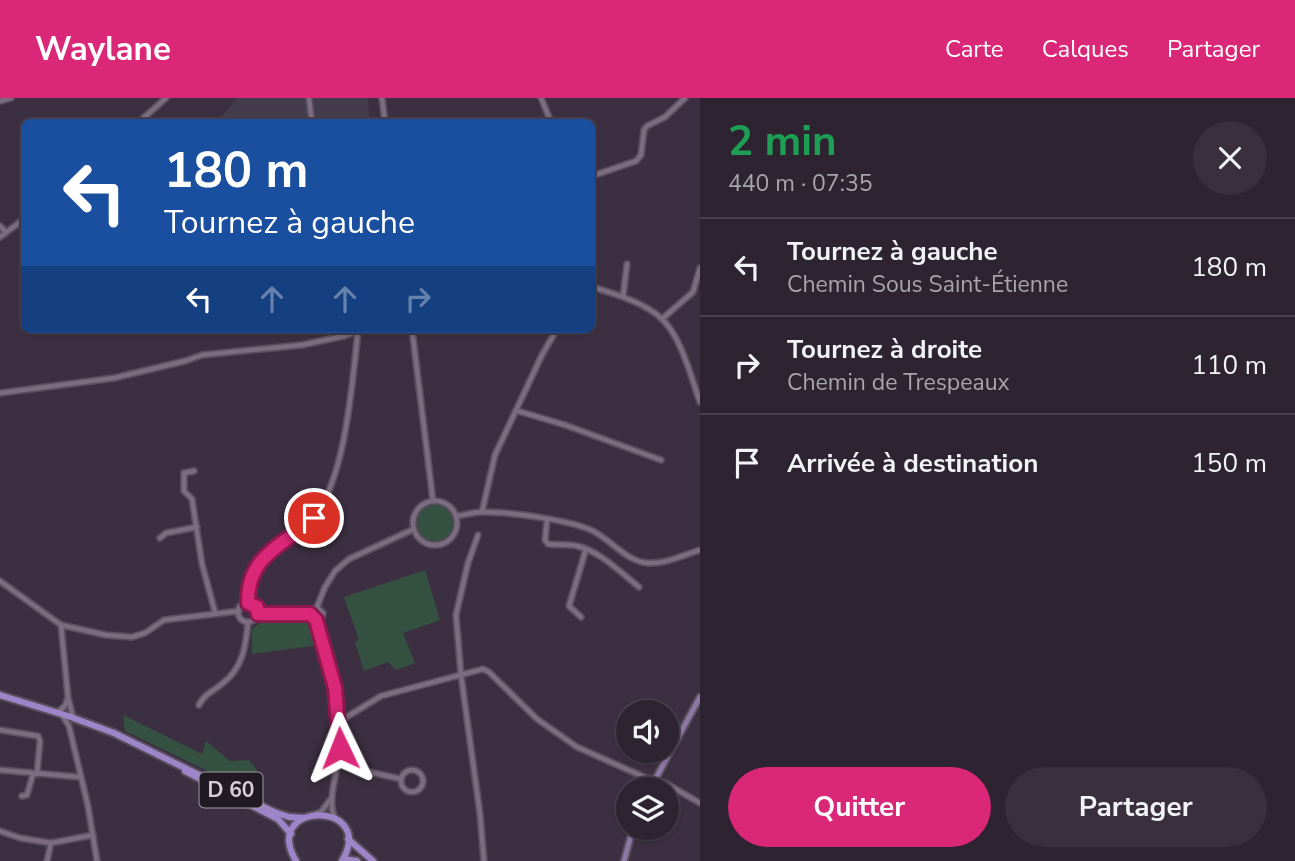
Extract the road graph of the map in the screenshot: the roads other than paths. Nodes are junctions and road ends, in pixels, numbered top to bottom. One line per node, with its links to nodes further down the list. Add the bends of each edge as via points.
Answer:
1 (11, 98): 7 (street)
2 (166, 98): 8 (street)
3 (309, 98): 9 (street)
4 (382, 98): 10 (street)
5 (541, 98): 11 (street)
6 (685, 98): 12 (street, via 647,126 636,161)
7 (0, 101)
8 (142, 119)
9 (312, 119)
10 (385, 119)
11 (550, 119)
12 (595, 175)
13 (21, 221): 15 (street)
14 (0, 226): 15 (street)
15 (6, 232): 16 (street)
16 (0, 237)
17 (627, 264): 20 (street)
18 (700, 268): 21 (street, via 693,292)
19 (595, 288): 20 (street)
20 (623, 297): 21 (street)
21 (662, 319): 27 (street, via 681,350)
22 (354, 333): 26 (street, via 302,345 202,355 114,378)
23 (358, 333): 43 (street, via 345,436 328,489 314,518 254,568)
24 (412, 333): 31 (street)
25 (555, 333): 28 (street)
26 (0, 393)
27 (700, 402)
28 (518, 411): 29 (street); 32 (street, via 495,455)
29 (662, 460)
30 (194, 471): 35 (street, via 184,473 184,491 192,499)
31 (433, 501): 33 (street, via 447,505); 36 (street, via 416,513)
32 (482, 512): 33 (street); 34 (street)
33 (456, 516): 36 (street, via 453,536 441,544 428,543)
34 (547, 520): 39 (street, via 548,544); 40 (street, via 596,532 644,563)
35 (197, 527): 38 (street); 46 (street)
36 (414, 529): 44 (street, via 349,559 330,579)
37 (478, 535): 53 (street, via 456,615)
38 (160, 538)
39 (586, 549): 42 (street); 49 (street, via 569,606)
40 (700, 550)
41 (0, 581): 52 (street)
42 (639, 587)
43 (248, 603): 45 (street); 47 (street, via 257,607)
44 (317, 607): 48 (street); 50 (street, via 323,615)
45 (239, 611): 46 (street); 51 (street)
46 (215, 612): 52 (street, via 164,620 132,637)
47 (258, 614): 48 (street); 51 (street)
48 (310, 614): 50 (street)
49 (581, 617)
50 (316, 620): 60 (street)
51 (248, 622): 57 (street, via 239,665)
52 (61, 625): 55 (street)
53 (461, 675): 60 (street, via 381,696); 68 (street, via 483,669 489,672 537,719 577,747); 90 (street)
54 (0, 695): 58 (main road, D 60)
55 (68, 697): 58 (street); 59 (street)
56 (700, 697): 69 (street)
57 (199, 705)
58 (59, 713): 59 (main road, D 60); 62 (street, via 69,726)
59 (77, 719): 62 (street); 63 (main road, D 60)
60 (340, 721): 64 (street)
61 (0, 730): 66 (street, via 38,736)
62 (71, 744): 67 (street)
63 (160, 756): 76 (main road, D 60, via 274,811); 79 (main road, D 60, via 271,815)
64 (338, 765): 70 (street); 71 (street)
65 (0, 770): 66 (street)
66 (35, 774): 67 (street); 73 (street, via 27,795)
67 (80, 777): 80 (street)
68 (648, 777)
69 (657, 777)
70 (401, 779): 70 (street, via 410,792 422,785 415,771)
71 (333, 789): 75 (street, via 326,807); 77 (street, via 331,809)
72 (679, 791): 74 (street)
73 (22, 796)
74 (700, 803)
75 (315, 814): 76 (main road); 77 (main road)
76 (304, 818): 79 (main road)
77 (336, 819): 81 (main road)
78 (0, 831): 83 (street)
79 (291, 834): 87 (main road)
80 (93, 835): 83 (street); 86 (street)
81 (348, 839): 84 (main road); 89 (main road)
82 (630, 840): 91 (street)
83 (51, 843): 85 (street)
84 (343, 860): 88 (main road)
85 (47, 861)
86 (97, 861)
87 (295, 861)
88 (357, 861)
89 (373, 861)
90 (484, 861)
91 (624, 861)

